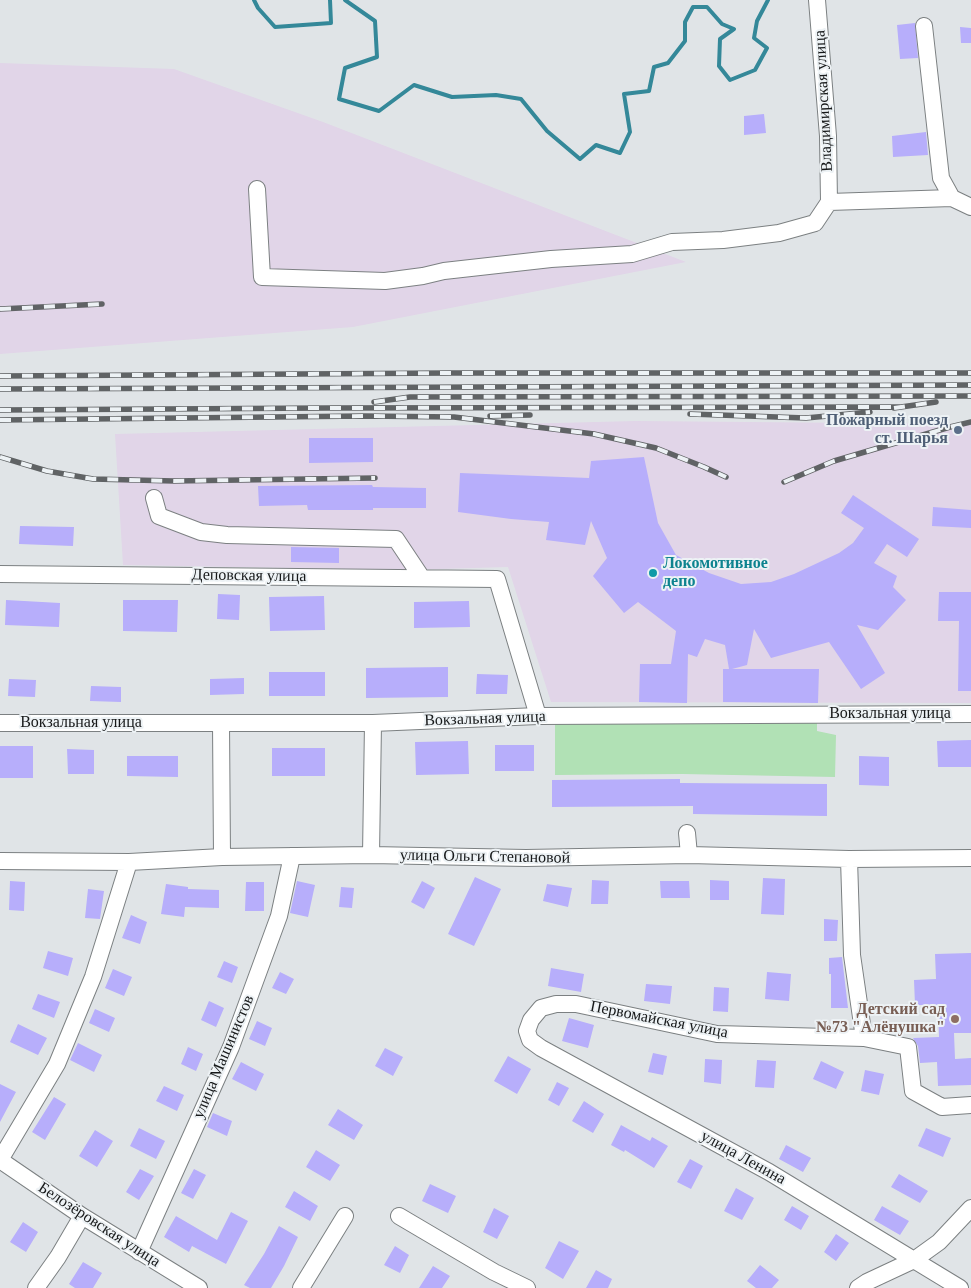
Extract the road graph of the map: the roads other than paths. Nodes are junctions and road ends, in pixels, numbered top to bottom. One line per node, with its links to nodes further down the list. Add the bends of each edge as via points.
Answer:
1 (817, 0): 5 (street, Владимирская улица, via 828,136)
2 (924, 26): 4 (street, via 940,178)
3 (257, 189): 5 (street, via 262,277 385,281 444,270 632,254 672,242 779,233 815,223)
4 (952, 198): 5 (street); 6 (street)
5 (829, 202)
6 (971, 208)
7 (154, 498): 9 (street, via 159,516 201,532 396,539)
8 (0, 574): 9 (street, Деповская улица)
9 (422, 578): 11 (street, Деповская улица, via 497,579)
10 (971, 714): 11 (street, Вокзальная улица)
11 (538, 716): 14 (street, Вокзальная улица)
12 (0, 723): 13 (street, Вокзальная улица)
13 (221, 723): 14 (street, Вокзальная улица); 19 (street)
14 (373, 723): 16 (street)
15 (687, 834): 17 (street)
16 (372, 855): 17 (street, улица Ольги Степановой, via 529,858); 18 (street, улица Ольги Степановой)
17 (689, 855): 21 (street, улица Ольги Степановой)
18 (292, 856): 19 (street, улица Ольги Степановой); 32 (street, улица Машинистов, via 279,916 231,1046)
19 (222, 857): 23 (street, улица Ольги Степановой)
20 (971, 858): 21 (street, улица Ольги Степановой)
21 (849, 860): 25 (street, via 852,955)
22 (0, 861): 23 (street, улица Ольги Степановой)
23 (129, 862): 27 (street, via 93,977 57,1064)
24 (527, 1031): 25 (street, Первомайская улица, via 541,1008 576,1004 718,1034); 33 (street, улица Ленина, via 530,1040 541,1048 769,1172)
25 (864, 1038): 26 (street, Первомайская улица, via 908,1047 913,1091 942,1107)
26 (971, 1105)
27 (0, 1160): 29 (street, Белозёровская улица)
28 (971, 1208): 33 (street, via 939,1242)
29 (82, 1216): 32 (street, Белозёровская улица); 34 (street)
30 (345, 1216): 36 (street)
31 (399, 1216): 37 (street)
32 (139, 1252): 35 (street, Белозёровская улица)
33 (914, 1260): 38 (street); 39 (street, улица Ленина)
34 (36, 1288)
35 (199, 1288)
36 (301, 1288)
37 (527, 1288)
38 (858, 1288)
39 (960, 1288)

